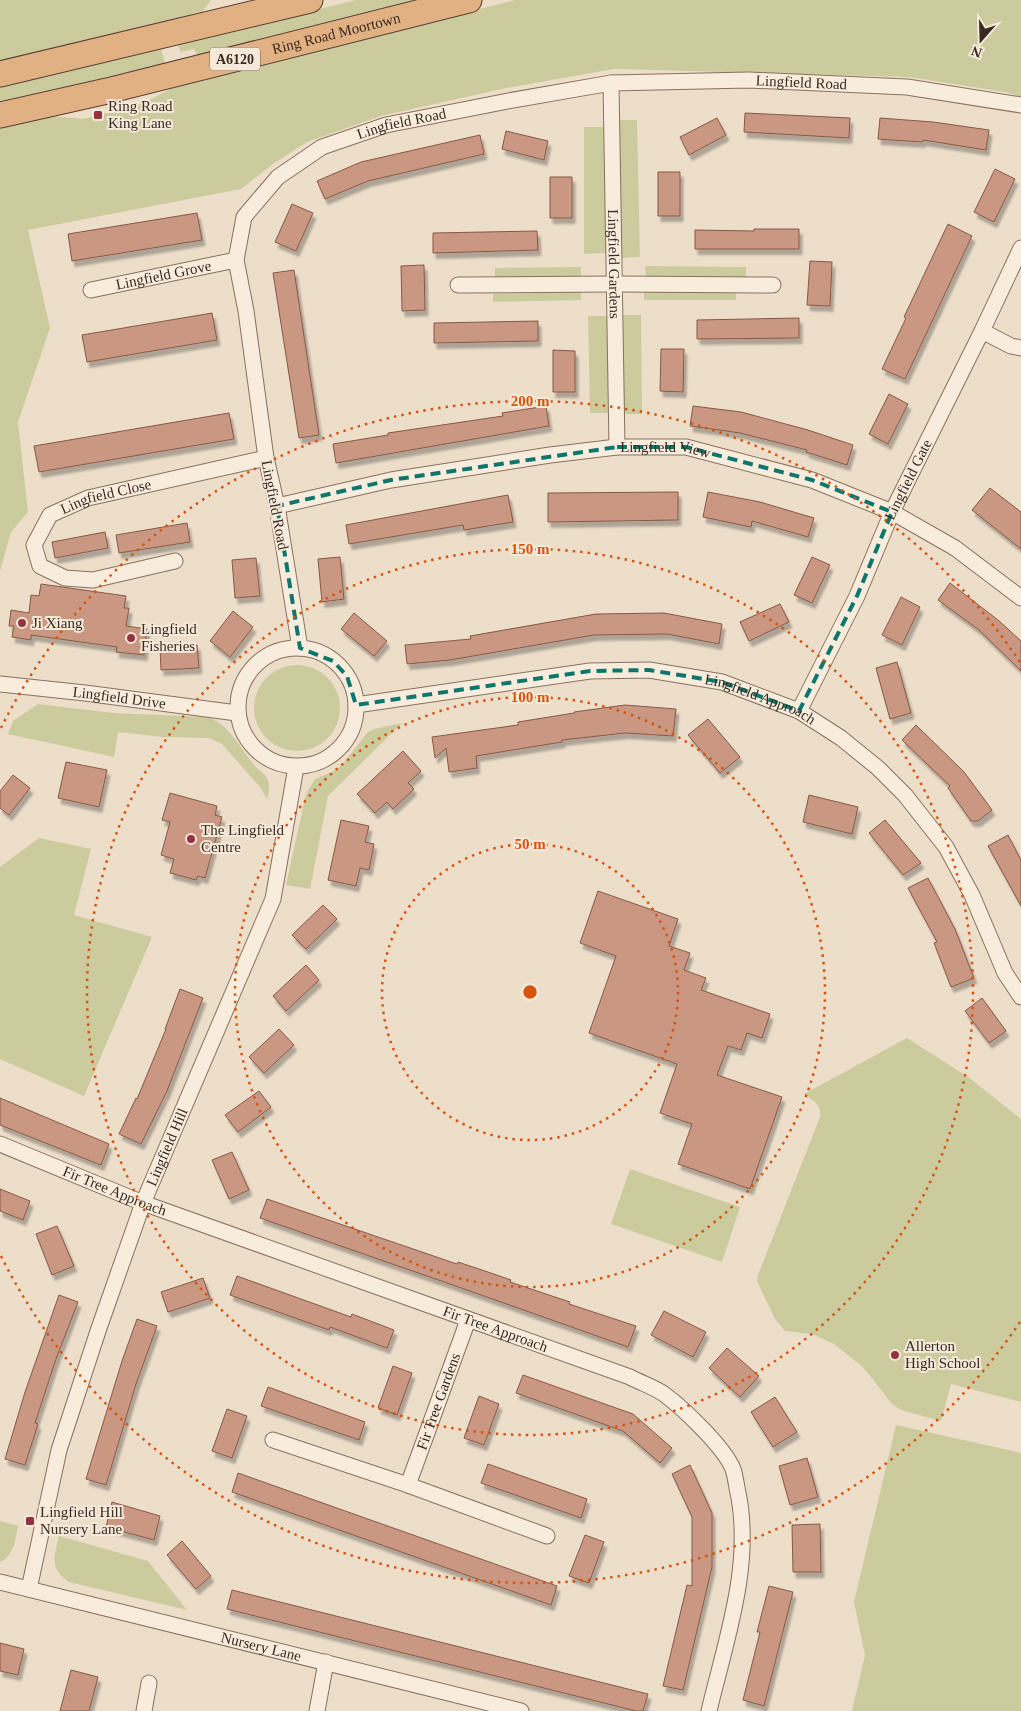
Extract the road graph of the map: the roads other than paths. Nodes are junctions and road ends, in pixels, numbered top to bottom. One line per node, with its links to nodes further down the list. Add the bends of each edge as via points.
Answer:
1 (310, 0): 3 (highway, A6120)
2 (470, 0): 6 (highway, Ring Road Moortown / A6120)
3 (0, 74)
4 (610, 82): 5 (street, Lingfield Road, via 749,80 907,87); 8 (street, Lingfield Road, via 386,125 322,148 278,177 244,217); 9 (street, Lingfield Gardens)
5 (1021, 105)
6 (0, 115)
7 (1021, 248): 13 (street, Lingfield Gate)
8 (236, 260): 12 (street, Lingfield Grove); 16 (street, Lingfield Road)
9 (615, 284): 10 (street); 11 (street); 15 (street, Lingfield Gardens)
10 (773, 284)
11 (458, 285)
12 (91, 290)
13 (982, 331): 14 (street); 18 (street, Lingfield Gate)
14 (1021, 348)
15 (617, 447): 17 (street, Lingfield View, via 391,480); 18 (street, Lingfield View, via 686,447 812,480)
16 (266, 458): 17 (street, Lingfield Road); 19 (street, Lingfield Close, via 88,498 50,516 34,545 40,566 65,578 93,580)
17 (278, 506): 21 (street, Lingfield Road)
18 (892, 512): 20 (street, Lingfield View, via 954,548); 24 (street, Lingfield Gate, via 857,596)
19 (175, 561)
20 (1021, 598)
21 (300, 648): 23 (street, via 315,651 333,661 347,676); 25 (street, via 279,651 258,662 239,692)
22 (0, 684): 25 (street, Lingfield Drive)
23 (356, 705): 24 (street, Lingfield Approach, via 590,671 649,670 722,682); 26 (street, via 353,725 340,748 324,760)
24 (800, 711): 27 (street, Lingfield Approach, via 878,768 905,795 946,846 972,895 1005,973)
25 (237, 713): 26 (street, via 242,731 253,748 276,763)
26 (296, 767): 29 (street, Lingfield Hill, via 272,899)
27 (1021, 997)
28 (0, 1144): 29 (street, Fir Tree Approach)
29 (143, 1203): 30 (street, Fir Tree Approach); 35 (street, Lingfield Hill, via 59,1450)
30 (468, 1320): 32 (street, Fir Tree Gardens); 41 (street, Fir Tree Approach, via 630,1377 663,1393 713,1440 733,1469 742,1507 743,1543 732,1614)
31 (273, 1440): 32 (street)
32 (408, 1485): 33 (street)
33 (547, 1536)
34 (0, 1582): 35 (street, Nursery Lane)
35 (29, 1589): 36 (street, Nursery Lane)
36 (326, 1662): 39 (street); 40 (street, Nursery Lane)
37 (149, 1683): 38 (street)
38 (144, 1711)
39 (316, 1711)
40 (521, 1711)
41 (709, 1711)

